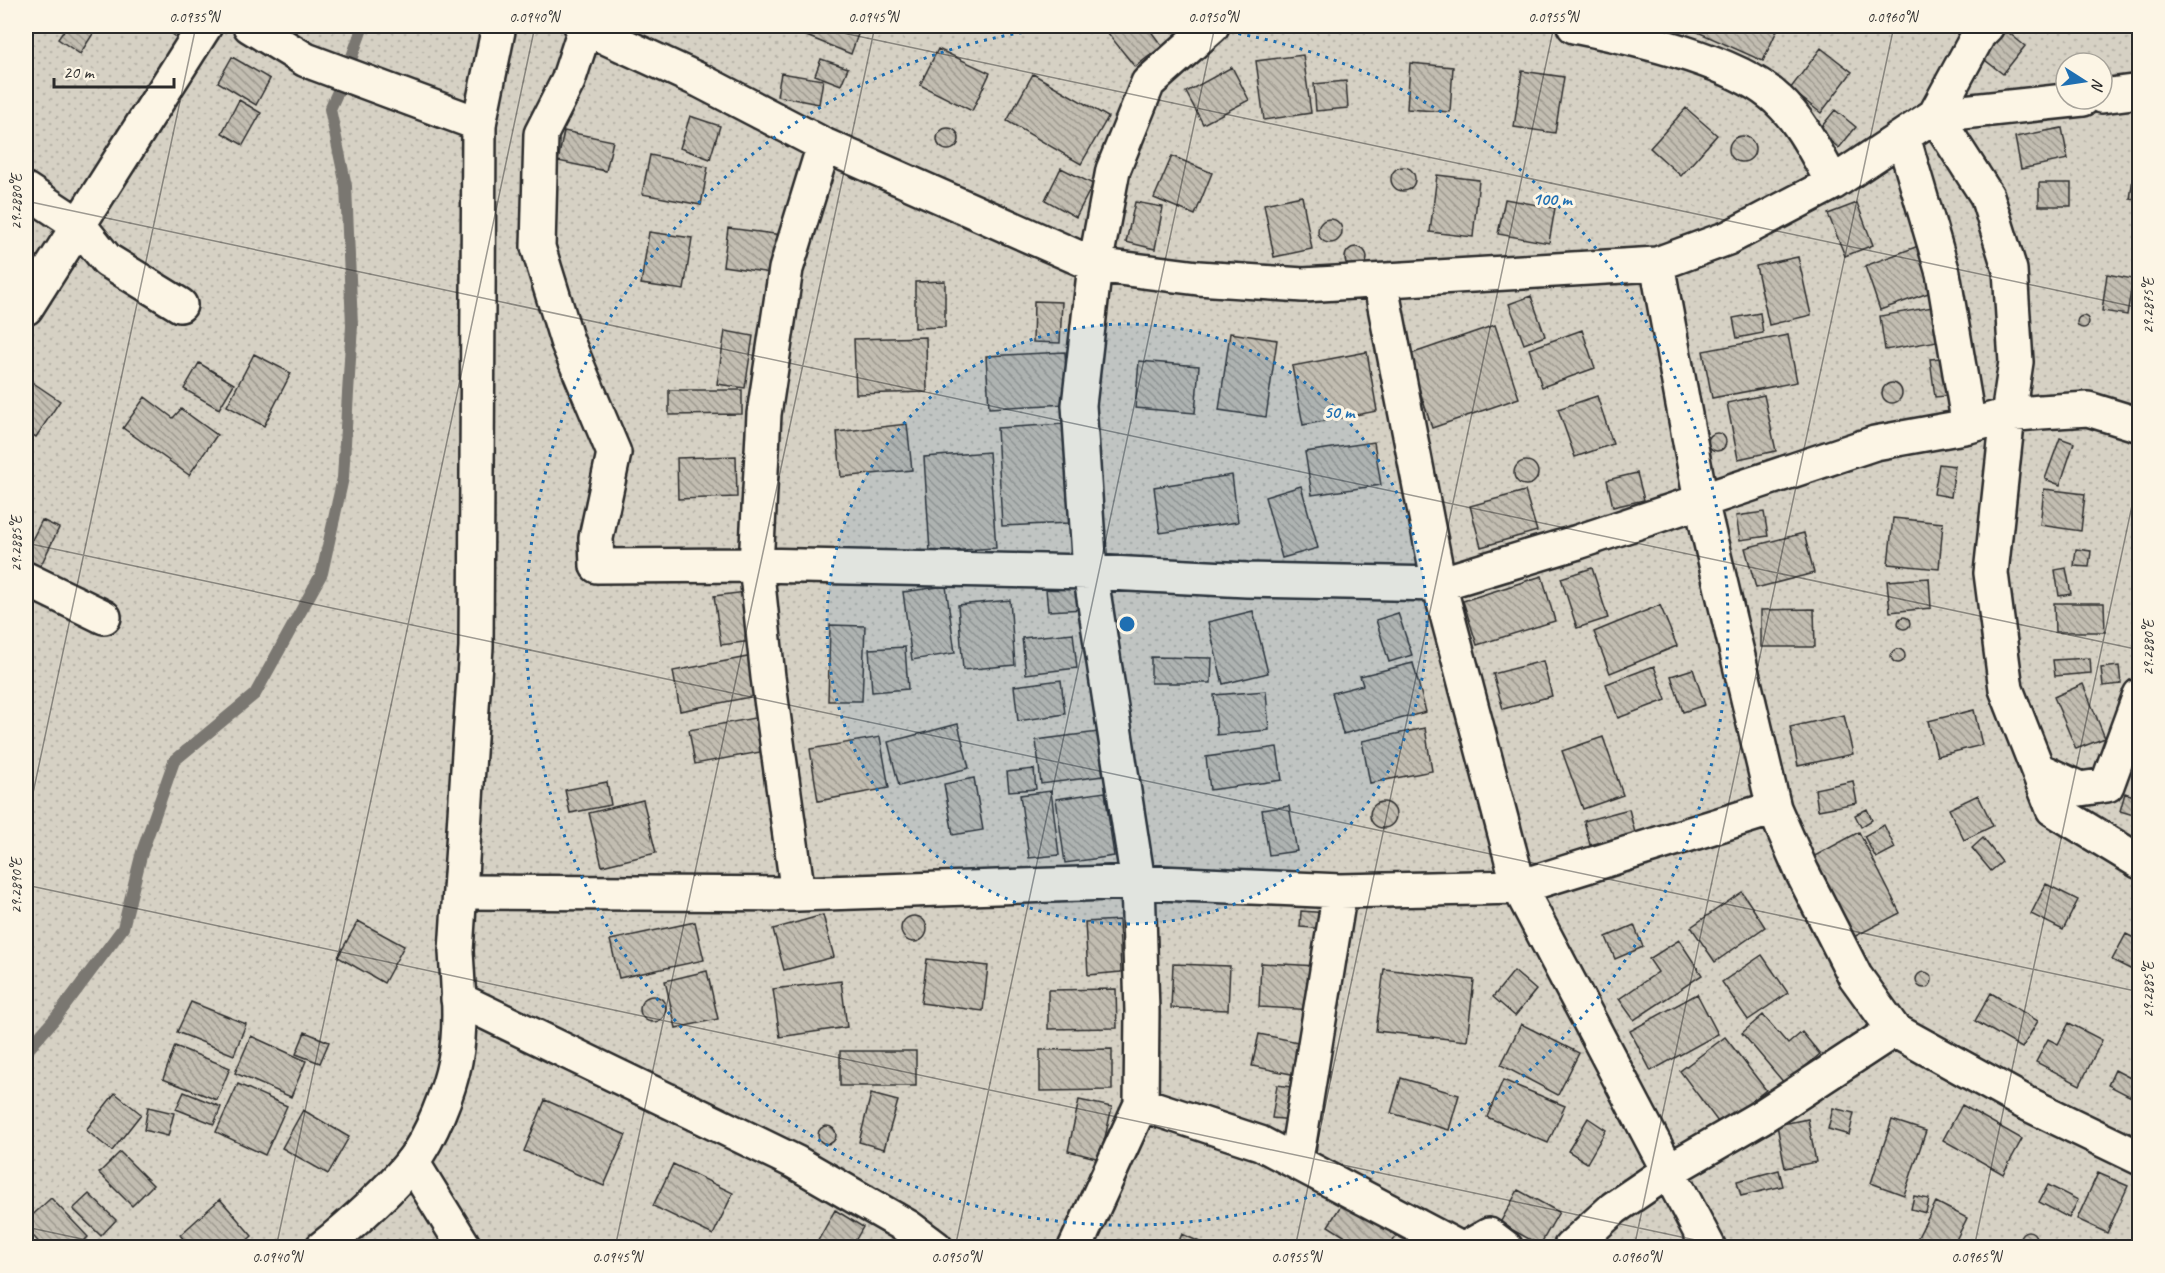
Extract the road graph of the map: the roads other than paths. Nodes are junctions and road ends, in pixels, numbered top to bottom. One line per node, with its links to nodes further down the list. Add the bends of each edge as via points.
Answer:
1 (205, 26): 17 (main road)
2 (250, 26): 12 (main road, via 306,60)
3 (499, 26): 12 (main road)
4 (584, 26): 14 (main road); 27 (main road, via 568,81 541,134 538,247 567,341 614,453 596,538 597,566)
5 (1212, 26): 19 (main road, via 1148,83 1113,170)
6 (1574, 26): 15 (main road, via 1679,50 1744,78 1777,98 1799,123)
7 (1987, 26): 11 (main road)
8 (2139, 91): 9 (main road)
9 (2114, 94)
10 (2054, 102): 11 (main road)
11 (1935, 116): 13 (main road); 23 (main road, via 1988,196 2010,270 2016,362)
12 (479, 124): 41 (main road, via 476,646)
13 (1903, 137): 15 (main road); 25 (main road, via 1943,273)
14 (824, 145): 19 (main road); 27 (main road, via 786,269 764,414)
15 (1833, 183): 18 (main road, via 1728,238)
16 (26, 190): 17 (main road)
17 (78, 225): 21 (main road, via 107,260); 22 (main road)
18 (1657, 264): 20 (main road); 26 (main road)
19 (1095, 265): 20 (main road, via 1198,278 1303,285); 28 (main road, via 1079,405)
20 (1380, 280): 30 (main road)
21 (180, 304)
22 (26, 308)
23 (2008, 415): 24 (main road, via 2088,409); 25 (main road); 33 (main road, via 1991,573 2006,689)
24 (2139, 425)
25 (1969, 426): 26 (main road, via 1875,442)
26 (1701, 501): 30 (main road); 36 (main road)
27 (756, 565): 28 (main road); 42 (main road)
28 (1090, 572): 30 (main road); 38 (main road)
29 (26, 579): 31 (main road)
30 (1439, 584): 39 (main road)
31 (104, 617)
32 (2139, 695): 35 (main road)
33 (2039, 770): 35 (main road, via 2079,789); 37 (main road, via 2053,809)
34 (2139, 772): 35 (main road)
35 (2108, 785)
36 (1774, 808): 39 (main road); 44 (main road, via 1855,976)
37 (2139, 862)
38 (1138, 882): 40 (main road); 42 (main road); 45 (main road)
39 (1519, 887): 40 (main road); 49 (main road)
40 (1340, 891): 47 (main road)
41 (461, 892): 42 (main road); 43 (main road, via 456,951)
42 (798, 894)
43 (458, 999): 48 (main road, via 455,1061 441,1106); 52 (main road, via 795,1162 908,1227)
44 (1894, 1030): 46 (main road, via 2026,1103); 49 (main road)
45 (1141, 1104): 47 (main road, via 1260,1143); 53 (main road)
46 (2139, 1158)
47 (1296, 1161): 54 (main road)
48 (412, 1162): 50 (main road); 51 (main road)
49 (1668, 1172): 57 (main road, via 1614,1208); 58 (main road)
50 (322, 1248)
51 (465, 1248)
52 (936, 1248)
53 (1075, 1248)
54 (1459, 1248)
55 (1466, 1248): 56 (main road, via 1489,1235)
56 (1506, 1248)
57 (1570, 1248)
58 (1709, 1248)

